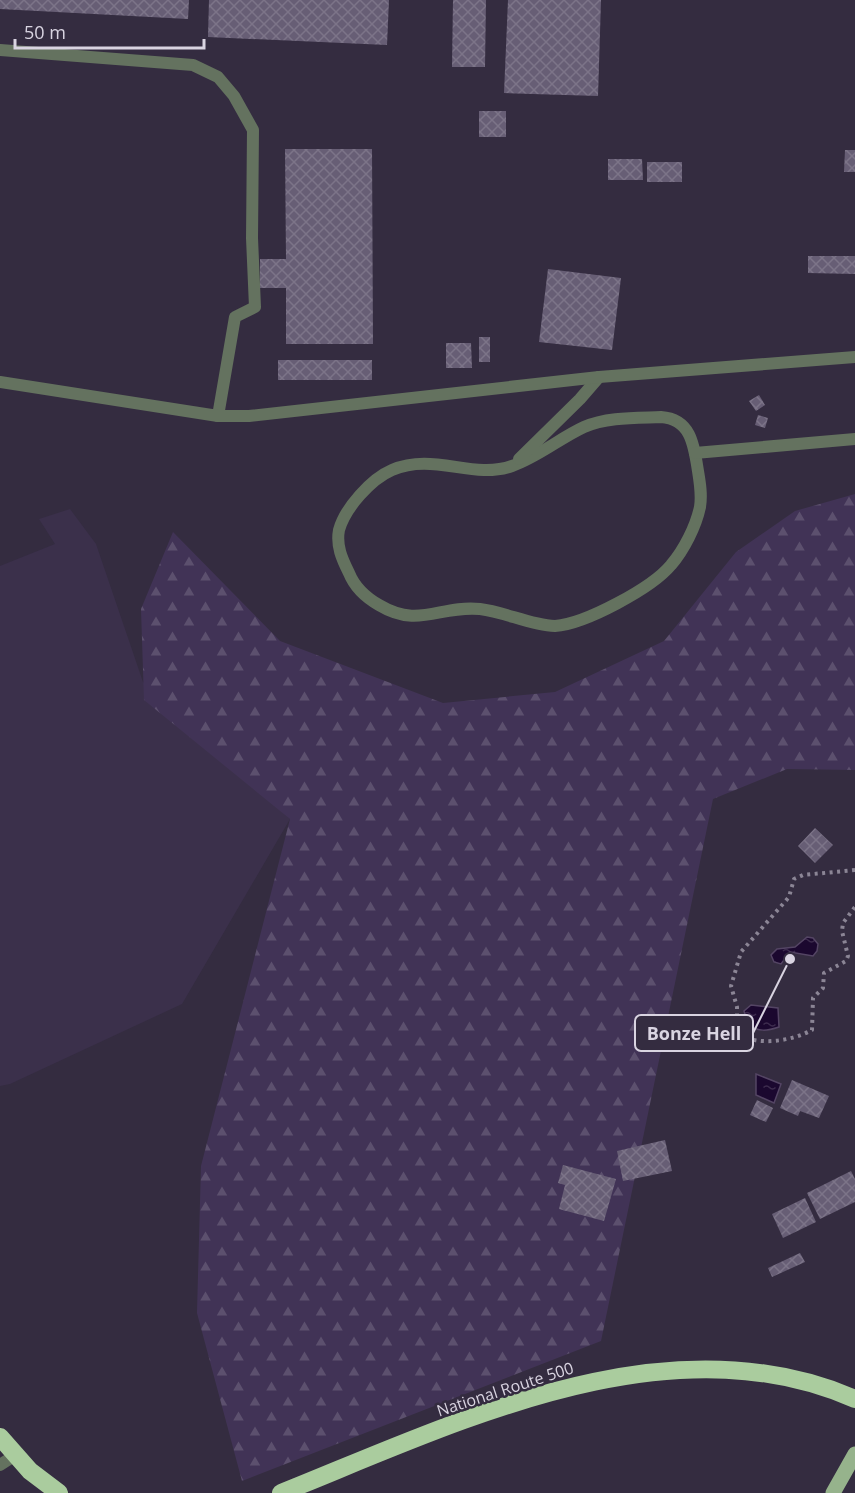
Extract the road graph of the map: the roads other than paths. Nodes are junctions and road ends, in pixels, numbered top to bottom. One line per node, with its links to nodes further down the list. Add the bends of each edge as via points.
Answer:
1 (0, 50): 5 (street, via 193,65 218,77 234,96 253,129 255,307 235,317)
2 (855, 357): 3 (street)
3 (598, 377): 5 (street, via 249,416); 8 (street)
4 (0, 382): 5 (street)
5 (218, 416)
6 (855, 439): 7 (street)
7 (695, 453): 8 (street, via 690,434 672,418 623,419 585,426); 8 (street, via 699,510 671,565 653,580 581,621 568,626 544,626 491,610 464,608 408,617 390,612 359,591 341,556 338,539 347,511 379,477 407,464 424,462 484,470)
8 (512, 466)
9 (855, 1399): 14 (highway, National Route 500, via 799,1380 743,1371 693,1369 630,1374 525,1400)
10 (0, 1437): 12 (highway)
11 (855, 1454): 15 (main road)
12 (7, 1460): 13 (highway)
13 (58, 1493)
14 (281, 1493)
15 (833, 1493)

